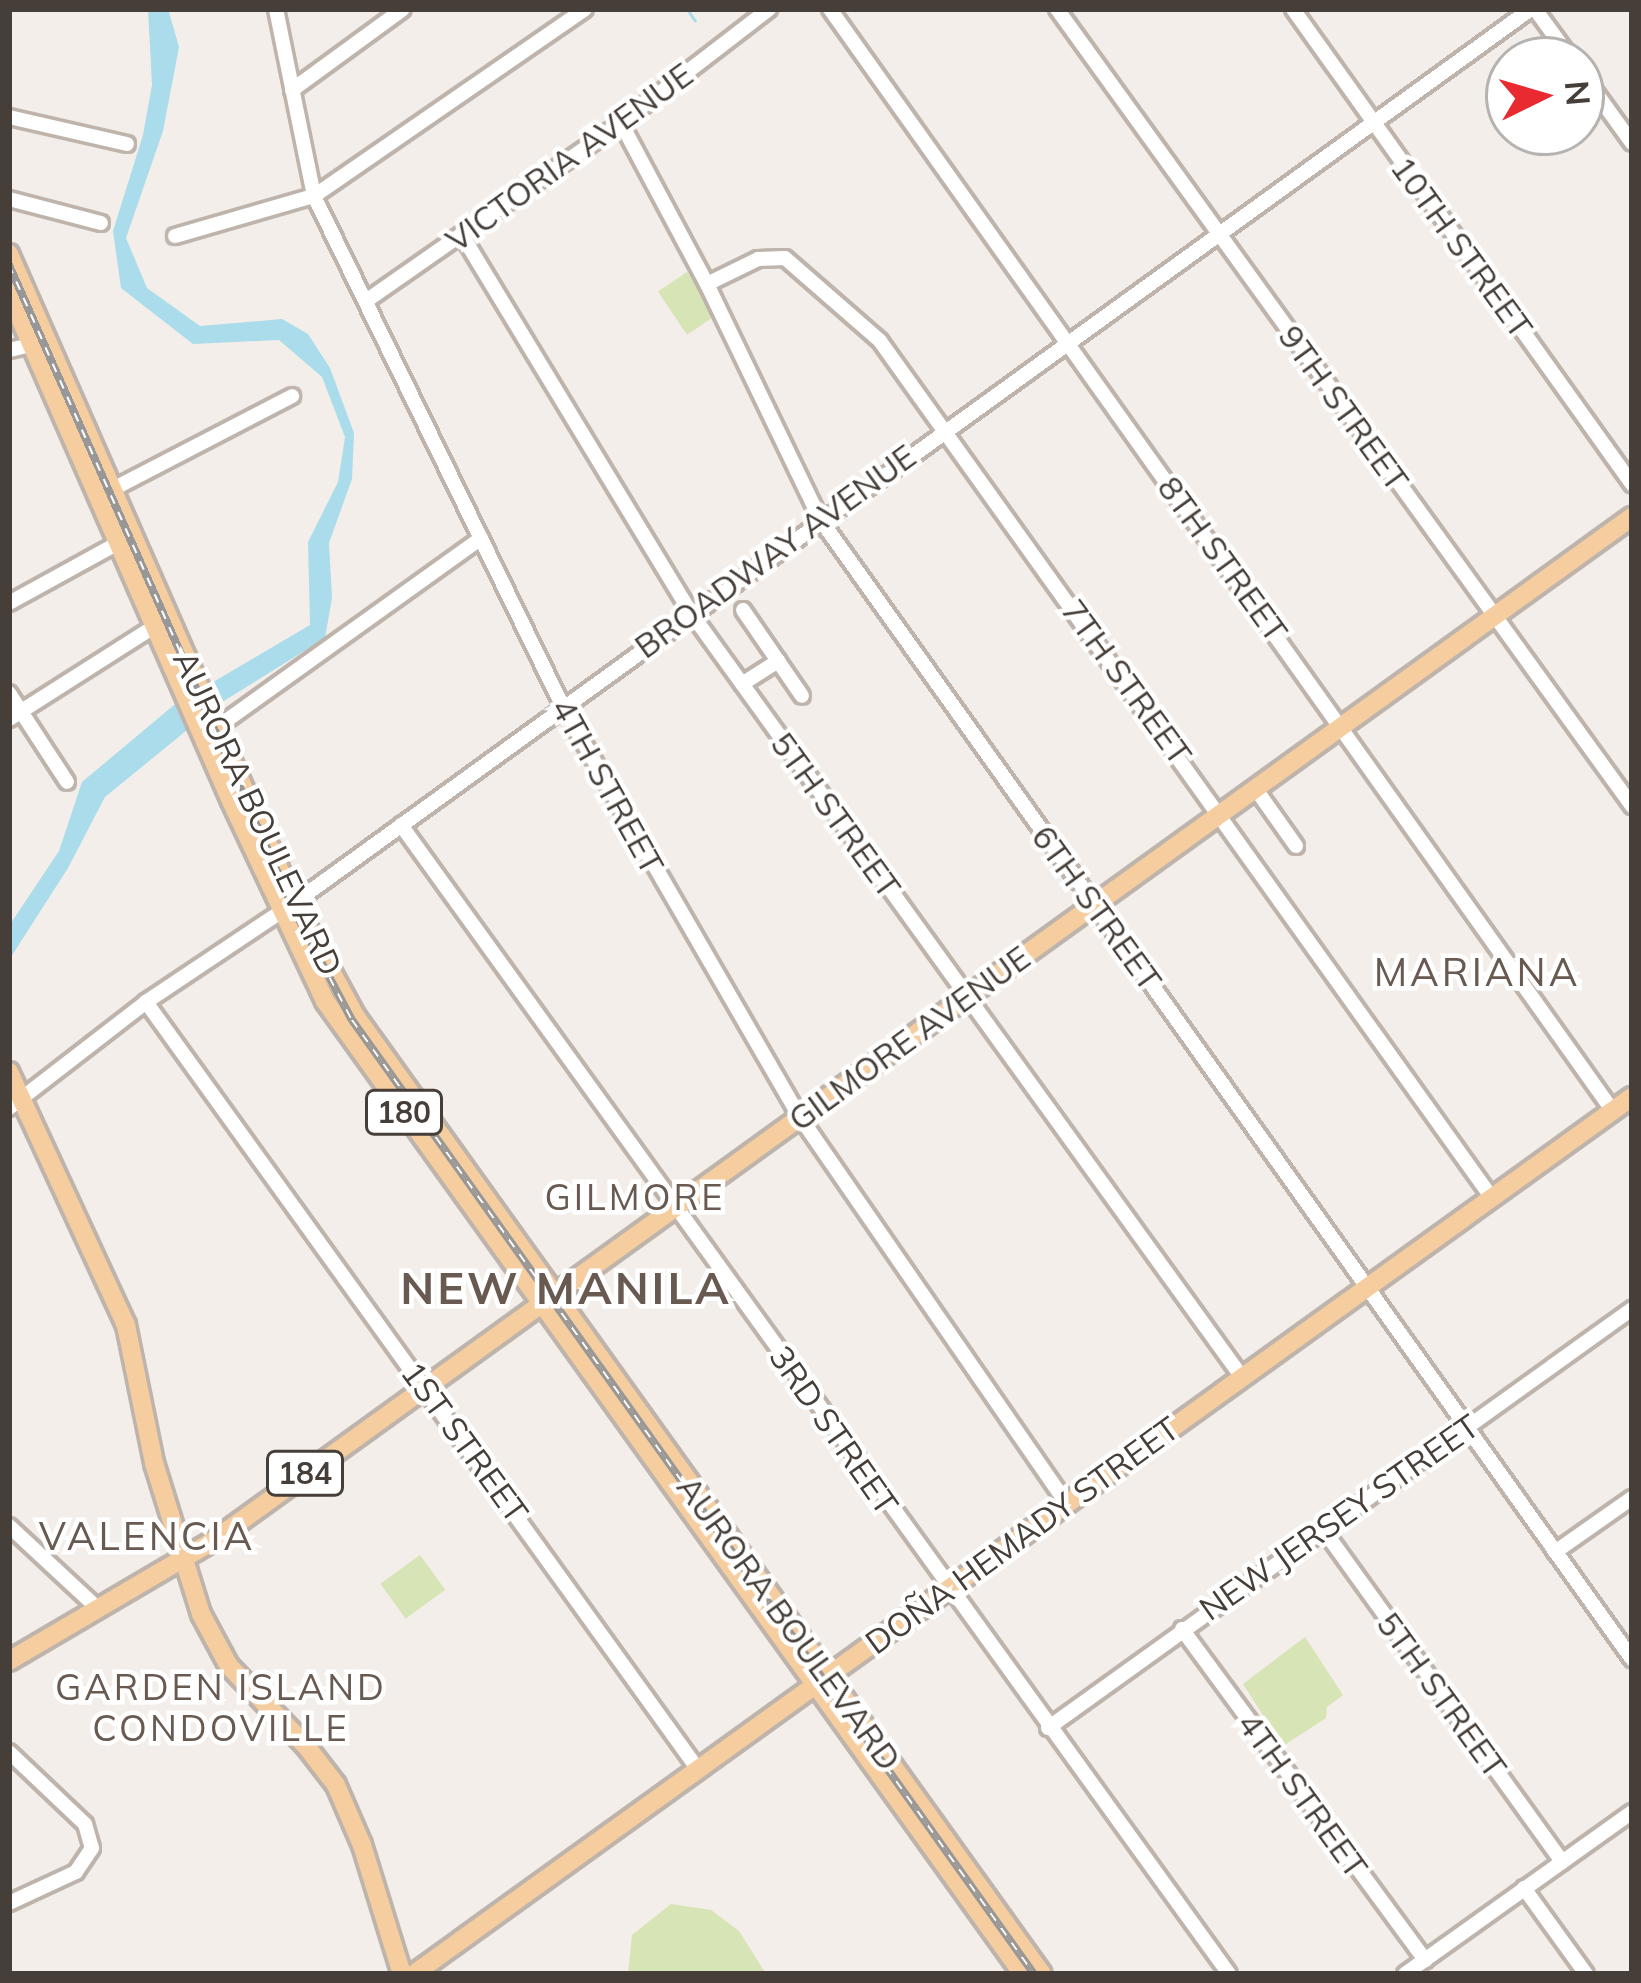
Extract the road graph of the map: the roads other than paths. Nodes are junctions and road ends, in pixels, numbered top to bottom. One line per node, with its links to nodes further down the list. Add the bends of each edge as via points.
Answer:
1 (276, 9): 10 (street, 4TH STREET)
2 (403, 9): 10 (street)
3 (585, 9): 17 (street)
4 (770, 9): 13 (street, VICTORIA AVENUE)
5 (830, 9): 27 (street, 8TH STREET)
6 (1057, 9): 20 (street, 9TH STREET)
7 (1293, 9): 14 (street, 10TH STREET)
8 (1533, 9): 9 (street); 14 (street, BROADWAY AVENUE)
9 (1554, 36)
10 (292, 90): 17 (street, 4TH STREET)
11 (1605, 105): 15 (street)
12 (9, 117): 16 (street)
13 (621, 122): 21 (street, VICTORIA AVENUE); 24 (street, 6TH STREET)
14 (1373, 122): 20 (street, BROADWAY AVENUE); 32 (street, 10TH STREET)
15 (1632, 143)
16 (127, 145)
17 (314, 196): 22 (street); 26 (street, 4TH STREET)
18 (9, 199): 19 (street)
19 (101, 223)
20 (1218, 233): 27 (street, BROADWAY AVENUE); 41 (street, 9TH STREET)
21 (462, 235): 26 (street, VICTORIA AVENUE); 40 (street, 5TH STREET)
22 (176, 236)
23 (9, 254): 28 (main road, AURORA BOULEVARD / 180)
24 (707, 284): 30 (street, 7TH STREET, via 758,259 785,258 880,341); 35 (street, 6TH STREET)
25 (9, 293): 28 (main road, AURORA BOULEVARD / 180)
26 (366, 301): 36 (street, 4TH STREET)
27 (1067, 340): 30 (street, BROADWAY AVENUE); 50 (street, 8TH STREET)
28 (23, 349): 31 (main road, AURORA BOULEVARD / 180)
29 (292, 396): 33 (street)
30 (945, 428): 35 (street, BROADWAY AVENUE); 54 (street, 7TH STREET)
31 (79, 434): 33 (main road, AURORA BOULEVARD / 180); 37 (main road, AURORA BOULEVARD / 180)
32 (1632, 484)
33 (111, 490): 42 (main road, AURORA BOULEVARD / 180)
34 (1632, 517): 41 (main road, GILMORE AVENUE)
35 (820, 519): 40 (street, BROADWAY AVENUE); 57 (street, 6TH STREET)
36 (482, 538): 47 (street, 4TH STREET); 49 (street)
37 (118, 543): 38 (street); 42 (main road, AURORA BOULEVARD / 180)
38 (9, 603)
39 (743, 610): 43 (street)
40 (691, 613): 44 (street, 5TH STREET); 47 (street, BROADWAY AVENUE)
41 (1495, 616): 50 (main road, GILMORE AVENUE); 53 (street, 9TH STREET)
42 (162, 622): 48 (street); 49 (main road, AURORA BOULEVARD / 180)
43 (778, 661): 44 (street); 46 (street)
44 (742, 684): 59 (street, 5TH STREET)
45 (9, 693): 48 (street)
46 (802, 696)
47 (563, 707): 55 (street, BROADWAY AVENUE); 65 (street, 4TH STREET)
48 (15, 715): 51 (street)
49 (208, 723): 58 (main road, AURORA BOULEVARD / 180)
50 (1343, 725): 52 (main road, GILMORE AVENUE); 64 (street, 8TH STREET)
51 (67, 782)
52 (1255, 788): 54 (main road, GILMORE AVENUE); 56 (street)
53 (1632, 806)
54 (1220, 814): 57 (main road, GILMORE AVENUE); 66 (street, 7TH STREET)
55 (400, 825): 58 (street, BROADWAY AVENUE); 67 (street, 3RD STREET)
56 (1296, 846)
57 (1094, 903): 59 (main road, GILMORE AVENUE); 68 (street, 6TH STREET)
58 (287, 907): 60 (street, BROADWAY AVENUE); 69 (main road, AURORA BOULEVARD / 180)
59 (966, 996): 65 (main road, GILMORE AVENUE); 71 (street, 5TH STREET)
60 (146, 1002): 63 (street, BROADWAY AVENUE); 72 (street, 1ST STREET)
61 (9, 1072): 63 (main road)
62 (1632, 1097): 64 (main road, DOÑA HEMADY STREET)
63 (15, 1102): 79 (main road, via 126,1325 154,1463)
64 (1612, 1111): 66 (main road, DOÑA HEMADY STREET)
65 (800, 1118): 67 (main road, GILMORE AVENUE); 75 (street, 4TH STREET)
66 (1492, 1198): 68 (main road, DOÑA HEMADY STREET)
67 (677, 1204): 69 (main road, GILMORE AVENUE); 80 (street, 3RD STREET)
68 (1368, 1285): 71 (main road, DOÑA HEMADY STREET); 73 (street, 6TH STREET)
69 (547, 1299): 72 (main road, GILMORE AVENUE / 184); 85 (main road, AURORA BOULEVARD / 180)
70 (1632, 1309): 73 (street, NEW JERSEY STREET)
71 (1241, 1376): 75 (main road, DOÑA HEMADY STREET)
72 (424, 1387): 79 (main road, GILMORE AVENUE / 184, via 213,1541); 88 (street, 1ST STREET)
73 (1468, 1426): 77 (street, NEW JERSEY STREET); 78 (street, 6TH STREET)
74 (1632, 1498): 78 (street)
75 (1066, 1502): 80 (main road, DOÑA HEMADY STREET)
76 (9, 1526): 81 (street)
77 (1323, 1529): 82 (street, NEW JERSEY STREET); 90 (street, 5TH STREET)
78 (1556, 1552): 83 (street, 6TH STREET)
79 (183, 1554): 81 (main road, 184); 94 (main road, via 201,1614 229,1666 317,1759 345,1801)
80 (947, 1587): 85 (main road, DOÑA HEMADY STREET); 86 (street, 3RD STREET)
81 (95, 1606): 84 (main road, 184)
82 (1182, 1629): 86 (street, NEW JERSEY STREET); 93 (street, 4TH STREET)
83 (1631, 1656)
84 (9, 1660)
85 (820, 1681): 88 (main road, DOÑA HEMADY STREET); 96 (main road, AURORA BOULEVARD / 180); 97 (main road, AURORA BOULEVARD / 180)
86 (1048, 1728): 98 (street, 3RD STREET)
87 (9, 1752): 92 (street, via 85,1824 92,1848 76,1872)
88 (697, 1768): 95 (main road, DOÑA HEMADY STREET)
89 (1632, 1811): 90 (street)
90 (1562, 1862): 91 (street)
91 (1524, 1888): 93 (street); 100 (street)
92 (9, 1903)
93 (1424, 1960): 99 (street)
94 (401, 1974)
95 (413, 1974)
96 (1022, 1974)
97 (1042, 1974)
98 (1229, 1974)
99 (1405, 1974)
100 (1586, 1974)

